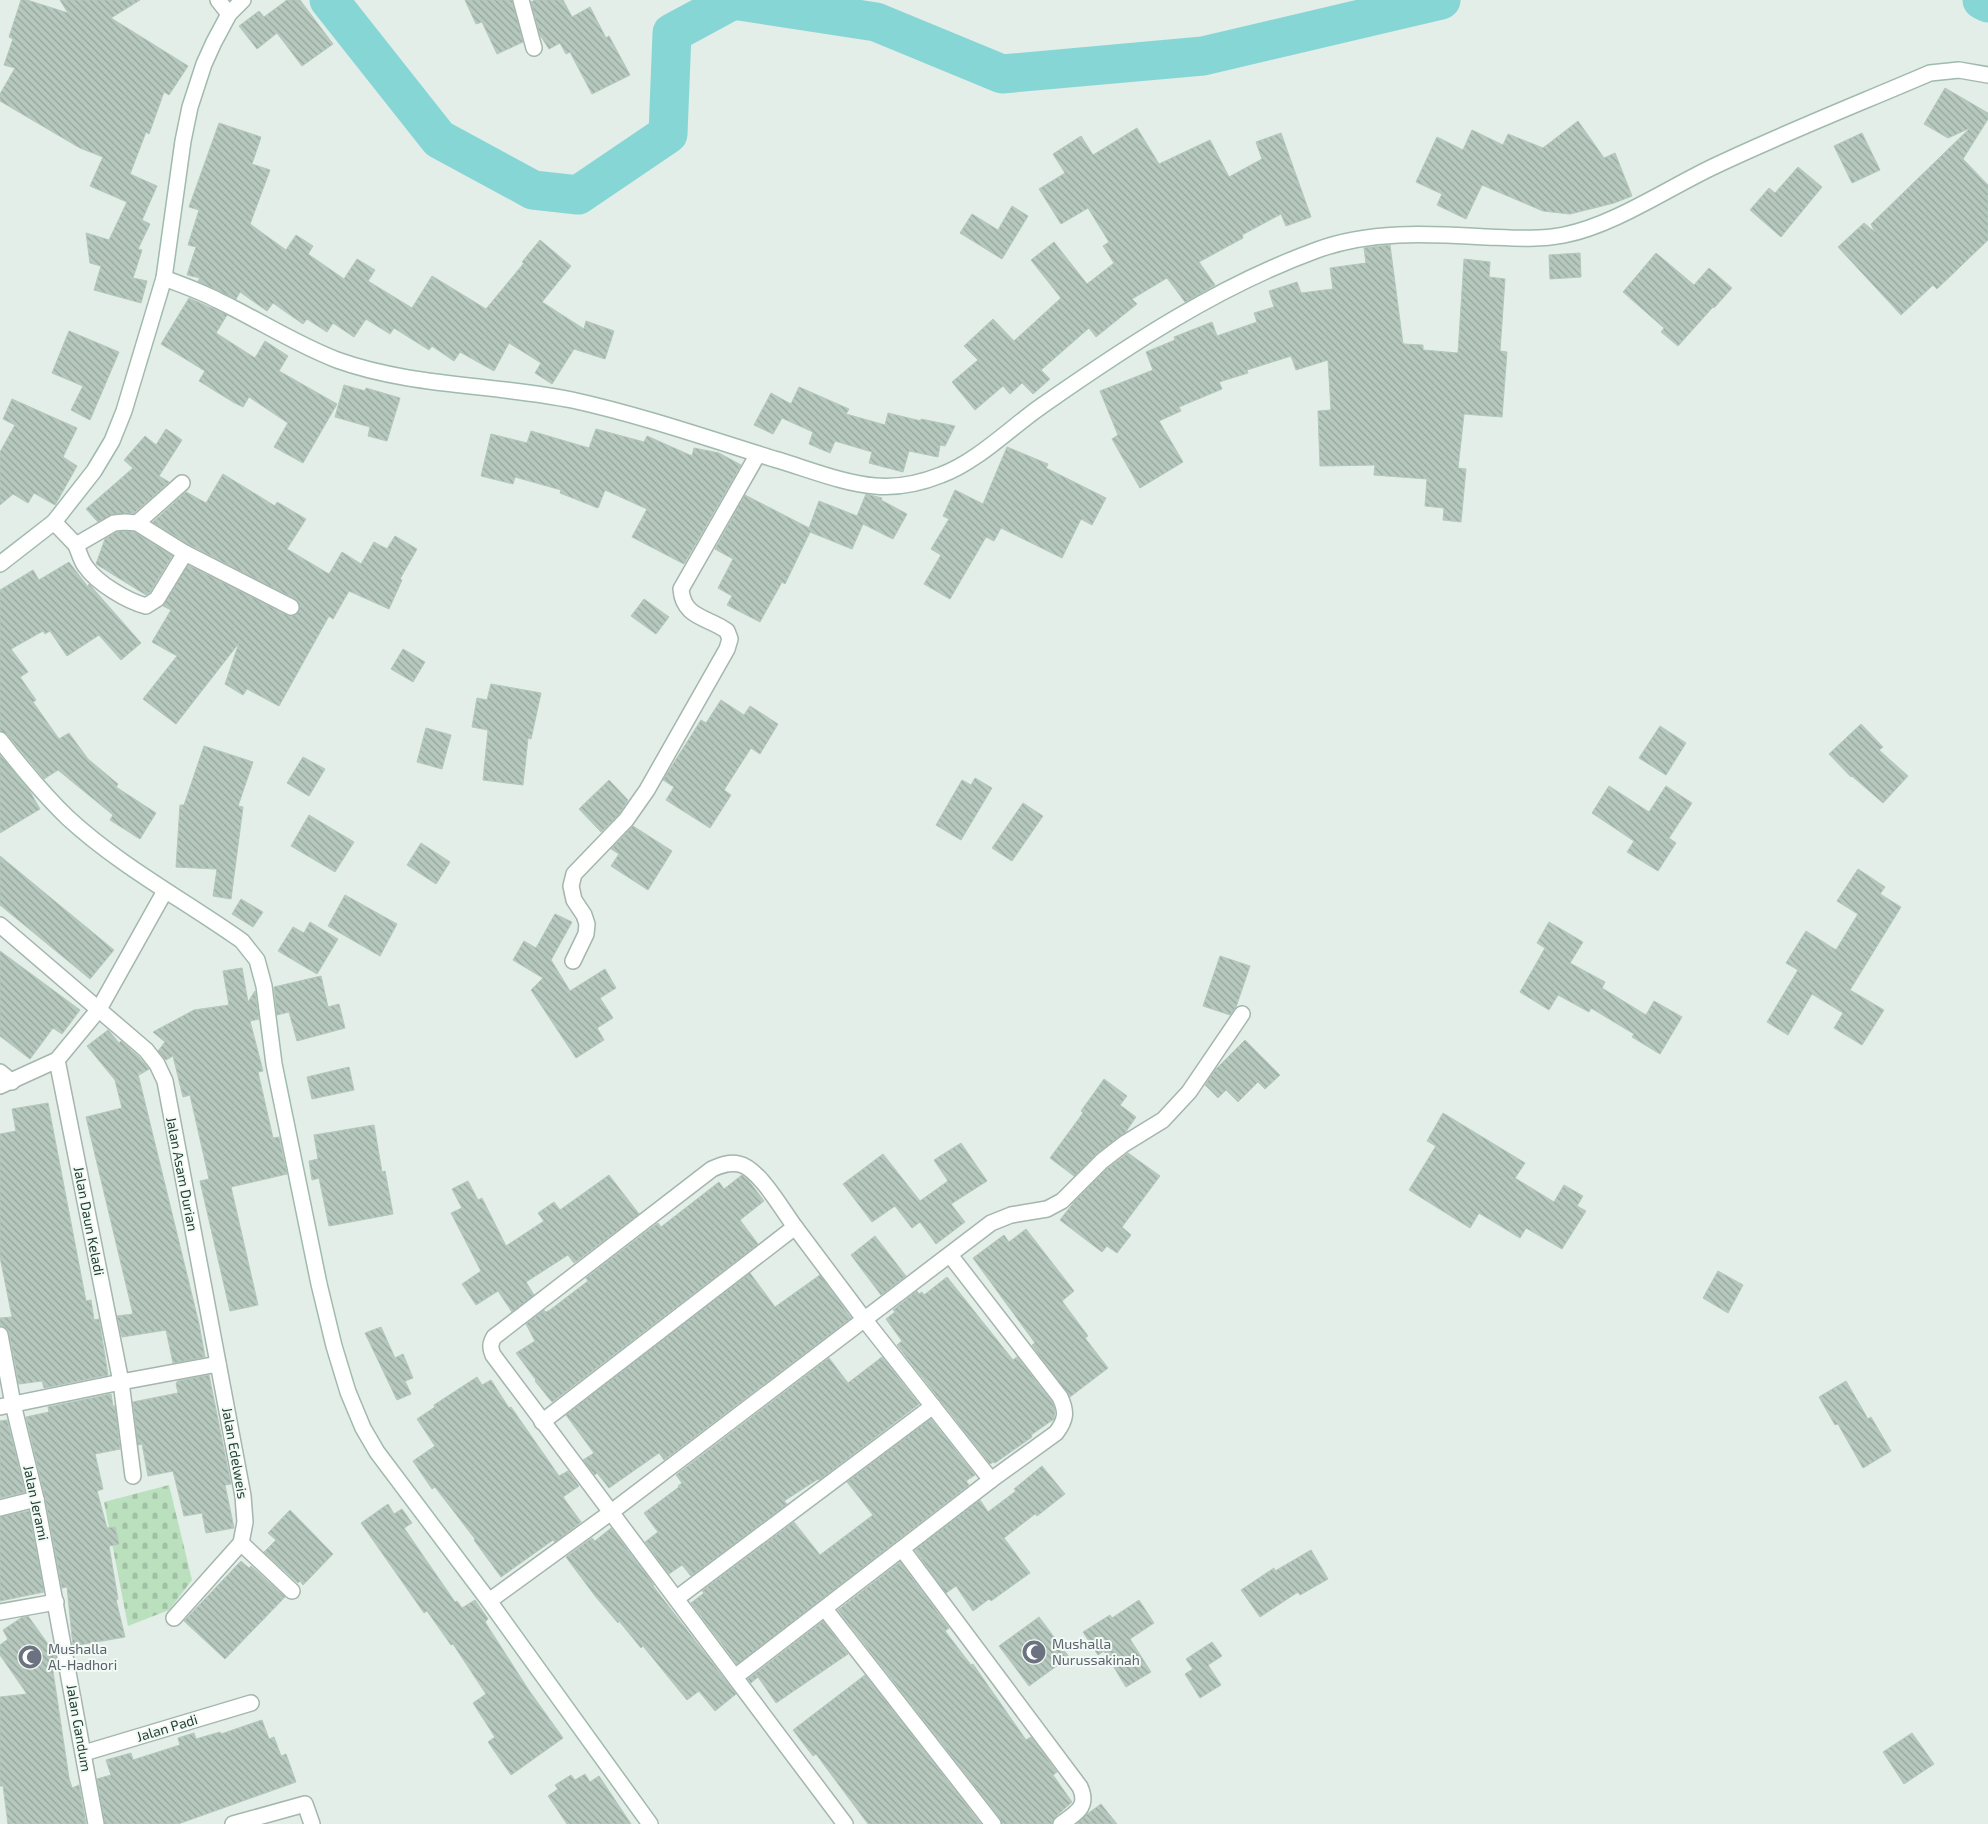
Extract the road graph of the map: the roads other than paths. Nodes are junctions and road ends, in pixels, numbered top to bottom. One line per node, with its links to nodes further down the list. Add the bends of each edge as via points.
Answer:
1 (218, 0): 4 (street)
2 (243, 0): 4 (street)
3 (521, 0): 5 (street)
4 (229, 14): 7 (street, via 204,64 190,107)
5 (534, 48)
6 (1988, 75): 8 (street, via 1959,70 1930,73 1720,164 1586,230 1557,237 1376,236 1322,247 1214,295 1041,406 973,458 946,474 914,484 876,486)
7 (164, 278): 8 (street, via 214,298 317,351 374,372 575,401); 10 (street, via 112,441 94,471)
8 (758, 454): 19 (street, via 681,589 687,609 727,632 730,639 727,649 647,790 626,820 574,874 571,886 574,900 587,924)
9 (182, 483): 11 (street)
10 (54, 522): 12 (street); 14 (street)
11 (137, 523): 12 (street, via 114,524); 13 (street)
12 (76, 545): 13 (street, via 86,567 98,579 133,603 146,606 157,599)
13 (185, 553): 15 (street)
14 (0, 564)
15 (291, 607)
16 (0, 740): 17 (street, via 28,776 68,818)
17 (165, 891): 20 (street); 43 (street, via 242,941 257,960 264,986 274,1064 319,1284 348,1392 377,1452)
18 (0, 925): 20 (street, Jalan Asam Durian)
19 (573, 961)
20 (99, 1009): 22 (street); 29 (street, Jalan Asam Durian, via 146,1050 165,1081)
21 (1242, 1014): 26 (street, via 1189,1092 1163,1120 1102,1161 1062,1201 991,1223)
22 (57, 1060): 24 (street); 30 (street, Jalan Daun Keladi)
23 (0, 1072): 24 (street)
24 (6, 1084)
25 (795, 1227): 27 (street); 33 (street); 33 (street, via 754,1173 740,1164 728,1163 712,1169 494,1337 491,1343 493,1355)
26 (950, 1256): 27 (street); 35 (street, via 1065,1407 1063,1424 1056,1433)
27 (864, 1319): 32 (street); 38 (street)
28 (0, 1335): 31 (street, Jalan Jerami)
29 (218, 1364): 30 (street); 39 (street, Jalan Edelweis, via 245,1510)
30 (121, 1382): 31 (street); 34 (street, Jalan Daun Keladi)
31 (6, 1406): 36 (street, Jalan Jerami)
32 (933, 1406): 35 (street); 42 (street)
33 (542, 1422): 38 (street)
34 (133, 1476)
35 (991, 1480): 40 (street)
36 (36, 1499): 37 (street); 44 (street, Jalan Jerami)
37 (0, 1508)
38 (610, 1513): 42 (street); 43 (street)
39 (240, 1543): 41 (street); 47 (street)
40 (902, 1549): 45 (street); 57 (street, via 1080,1787 1084,1797 1081,1809)
41 (292, 1591)
42 (677, 1598): 48 (street)
43 (489, 1601): 54 (street)
44 (56, 1602): 46 (street); 50 (street, Jalan Gandum)
45 (825, 1608): 48 (street); 56 (street)
46 (0, 1612)
47 (174, 1618)
48 (735, 1677): 55 (street)
49 (251, 1704): 50 (street, Jalan Padi)
50 (84, 1753): 51 (street, Jalan Gandum)
51 (96, 1824)
52 (233, 1824): 53 (street, via 305,1804)
53 (312, 1824)
54 (650, 1824)
55 (845, 1824)
56 (993, 1824)
57 (1061, 1824)

